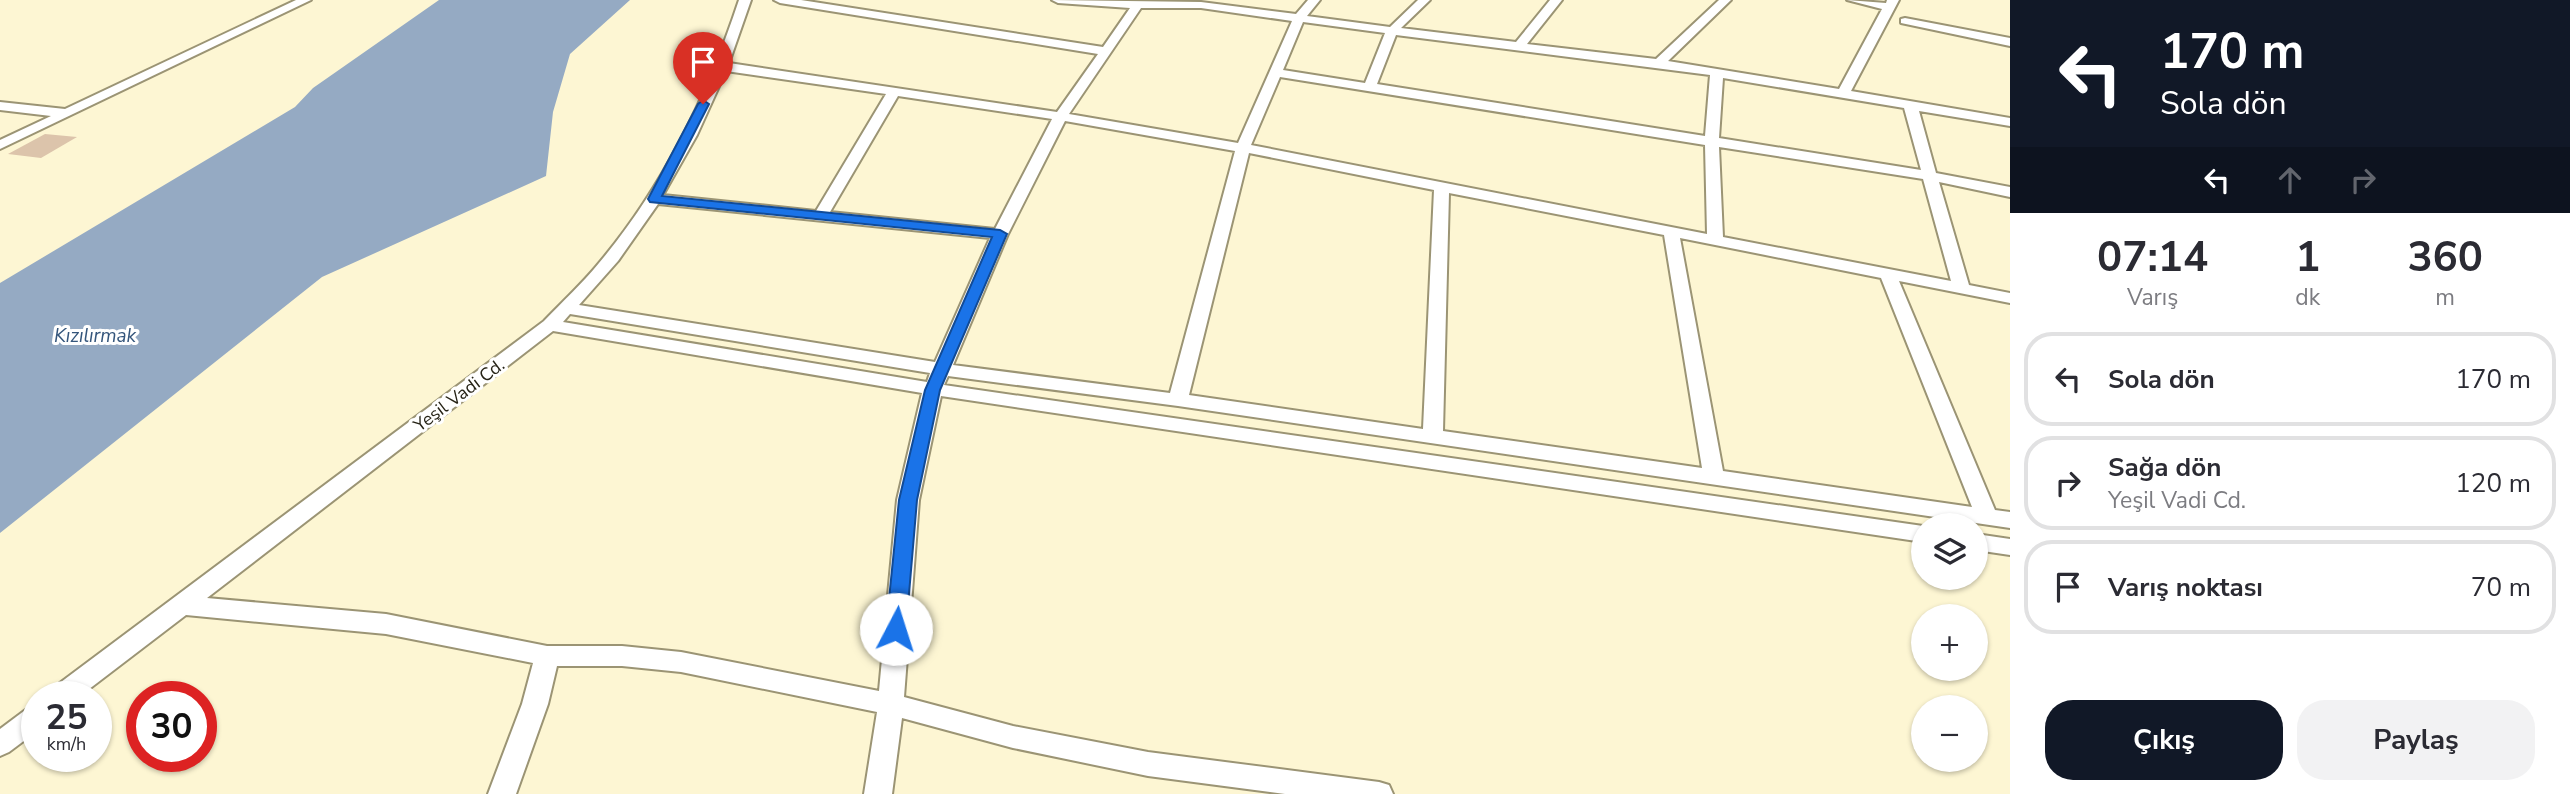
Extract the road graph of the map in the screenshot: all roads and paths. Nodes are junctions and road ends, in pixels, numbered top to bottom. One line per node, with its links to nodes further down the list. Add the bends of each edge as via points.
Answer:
1 (305, 0): 28 (street)
2 (745, 0): 20 (street, Yeşil Vadi Cd.)
3 (780, 0): 18 (street)
4 (1058, 0): 12 (street)
5 (1314, 0): 13 (street)
6 (1424, 0): 15 (street)
7 (1556, 0): 17 (street)
8 (1725, 0): 19 (street)
9 (1853, 0): 11 (street)
10 (1186, 2): 12 (street); 13 (street)
11 (1891, 4): 25 (street)
12 (1138, 5): 18 (street)
13 (1299, 18): 15 (street); 21 (street)
14 (1905, 21): 16 (street)
15 (1392, 31): 17 (street); 23 (street)
16 (2010, 41)
17 (1519, 46): 19 (street)
18 (1105, 51): 29 (street)
19 (1660, 63): 22 (street)
20 (720, 66): 24 (street); 37 (street, Yeşil Vadi Cd.)
21 (1274, 72): 23 (street); 33 (street)
22 (1717, 72): 25 (street); 31 (street)
23 (1370, 87): 31 (street)
24 (894, 92): 29 (street); 38 (street)
25 (1844, 92): 26 (street)
26 (1910, 104): 30 (street); 34 (street)
27 (0, 106): 28 (street)
28 (65, 113): 32 (street)
29 (1060, 117): 33 (street); 40 (street)
30 (2010, 122)
31 (1712, 141): 34 (street); 41 (street)
32 (0, 145)
33 (1243, 148): 35 (street); 49 (street)
34 (1929, 176): 36 (street); 43 (street)
35 (1442, 186): 39 (street); 50 (street)
36 (2010, 192)
37 (655, 199): 38 (street); 45 (street, Yeşil Vadi Cd., via 610,260)
38 (821, 215): 40 (street)
39 (1671, 231): 41 (street); 51 (street)
40 (1000, 234): 47 (street)
41 (1715, 239): 42 (street)
42 (1888, 274): 43 (street); 53 (street)
43 (1961, 288): 44 (street)
44 (2010, 298)
45 (565, 308): 46 (street, Yeşil Vadi Cd.); 47 (street)
46 (550, 325): 48 (street); 59 (street, Yeşil Vadi Cd.)
47 (942, 369): 48 (street); 49 (street)
48 (933, 390): 56 (street); 62 (street, via 908,500)
49 (1178, 400): 50 (street)
50 (1433, 437): 51 (street)
51 (1714, 477): 52 (street)
52 (1960, 513)
53 (1985, 513)
54 (1988, 517): 55 (street)
55 (2010, 520)
56 (1911, 532)
57 (1988, 544): 58 (street)
58 (2010, 547)
59 (181, 605): 60 (street, via 386,624); 61 (street, Yeşil Vadi Cd.)
60 (547, 656): 62 (street, via 652,658); 66 (street, via 536,704)
61 (82, 681)
62 (891, 704): 65 (street, via 1013,737); 67 (street)
63 (21, 728): 64 (street)
64 (0, 744)
65 (1277, 787): 68 (street)
66 (502, 794)
67 (878, 794)
68 (1379, 794)

